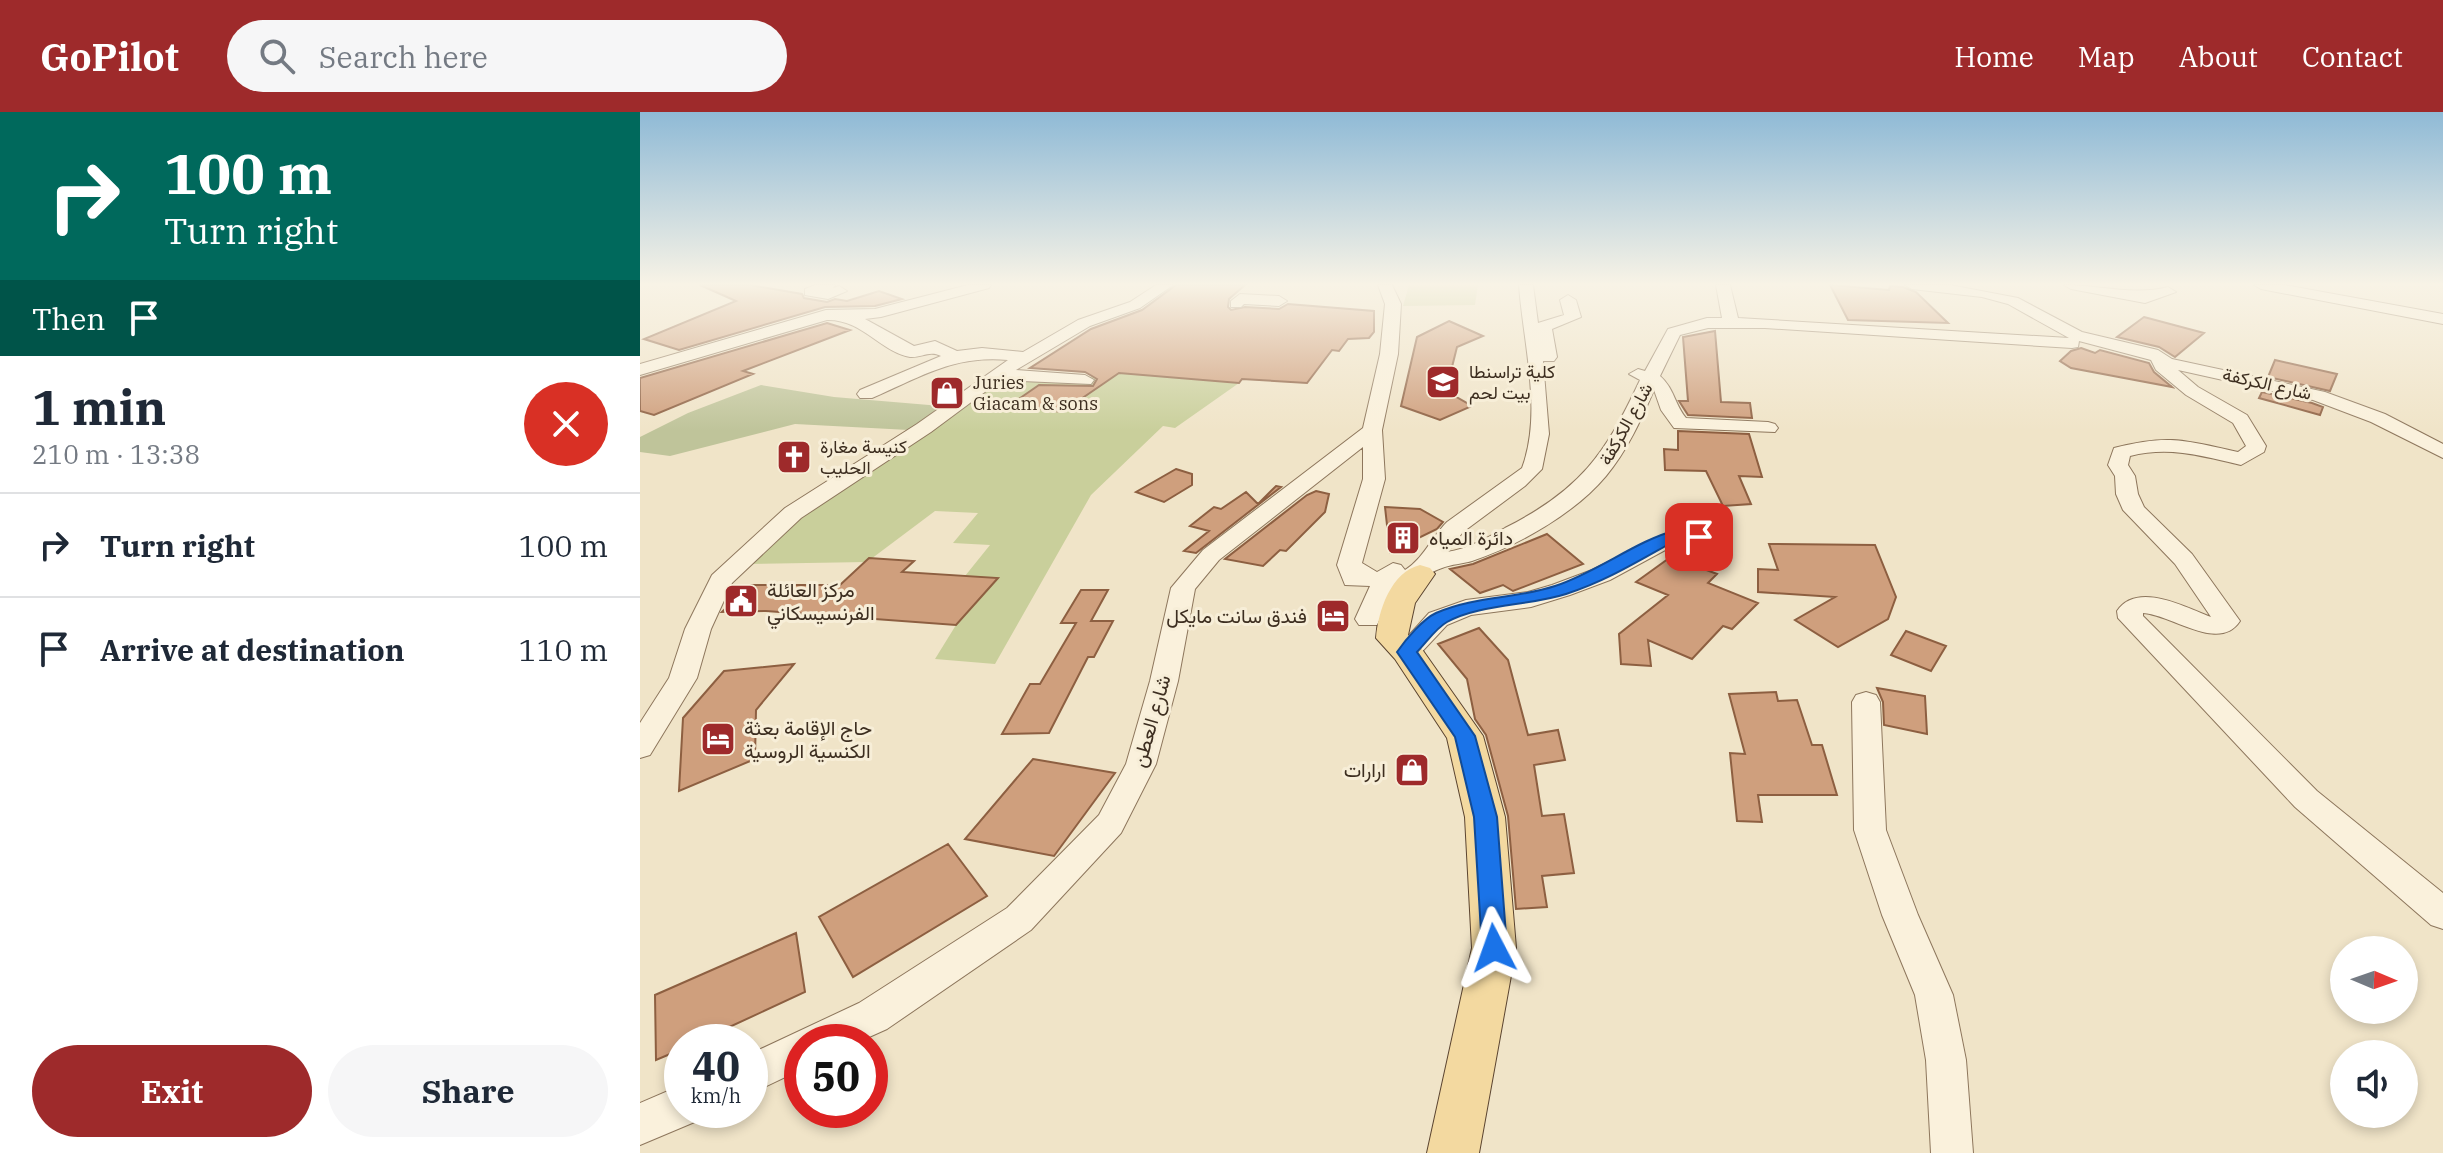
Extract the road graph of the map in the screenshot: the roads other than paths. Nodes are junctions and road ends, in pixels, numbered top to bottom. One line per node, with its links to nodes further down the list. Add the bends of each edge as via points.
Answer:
1 (759, 334): 13 (street)
2 (879, 334): 14 (street, via 912,352 935,346)
3 (1066, 334): 16 (street)
4 (1391, 334): 26 (street)
5 (1530, 334): 18 (street)
6 (1545, 334): 18 (street, via 1548,357)
7 (1658, 334): 21 (street)
8 (1673, 334): 21 (street, شارع الكركفة)
9 (1995, 334): 12 (street)
10 (2019, 334): 12 (street, شارع الكركفة)
11 (2067, 334): 12 (street)
12 (2076, 339): 17 (street, شارع الكركفة)
13 (689, 353): 15 (street); 19 (street)
14 (955, 356): 16 (street); 23 (street)
15 (640, 357)
16 (1026, 357): 20 (street)
17 (2165, 361): 24 (street, شارع الكركفة, via 2318,396); 36 (street, via 2162,366 2192,391 2240,419 2256,446 2241,459 2178,444 2121,452 2118,465 2134,510 2184,559 2227,621 2222,627 2212,626 2148,605 2135,605 2131,618 2306,799)
18 (1533, 362): 30 (street, via 1539,434 1533,469 1445,535)
19 (640, 370)
20 (997, 374): 22 (street); 35 (street, via 793,513 721,580 683,678)
21 (1645, 376): 25 (street, via 1662,386 1671,415 1681,424); 30 (street, via 1592,460 1537,509)
22 (1085, 380)
23 (866, 394)
24 (2378, 418): 27 (street); 28 (street, شارع الكركفة)
25 (1768, 428)
26 (1372, 430): 31 (street, via 1374,479); 37 (street, شارع العطن, via 1211,555 1183,588 1141,764 1110,824 1019,919)
27 (2443, 433)
28 (2443, 452)
29 (1717, 542): 33 (street, via 1677,535 1561,590 1466,608)
30 (1428, 564): 32 (street, via 1403,581); 33 (main road, via 1407,588)
31 (1349, 565): 32 (street); 33 (street)
32 (1385, 582): 33 (street)
33 (1389, 636): 38 (main road, via 1465,736 1485,817 1494,948)
34 (1866, 702): 39 (street, via 1870,830 1934,995 1946,1060)
35 (640, 747)
36 (2443, 914)
37 (856, 1024)
38 (1453, 1153)
39 (1952, 1153)

